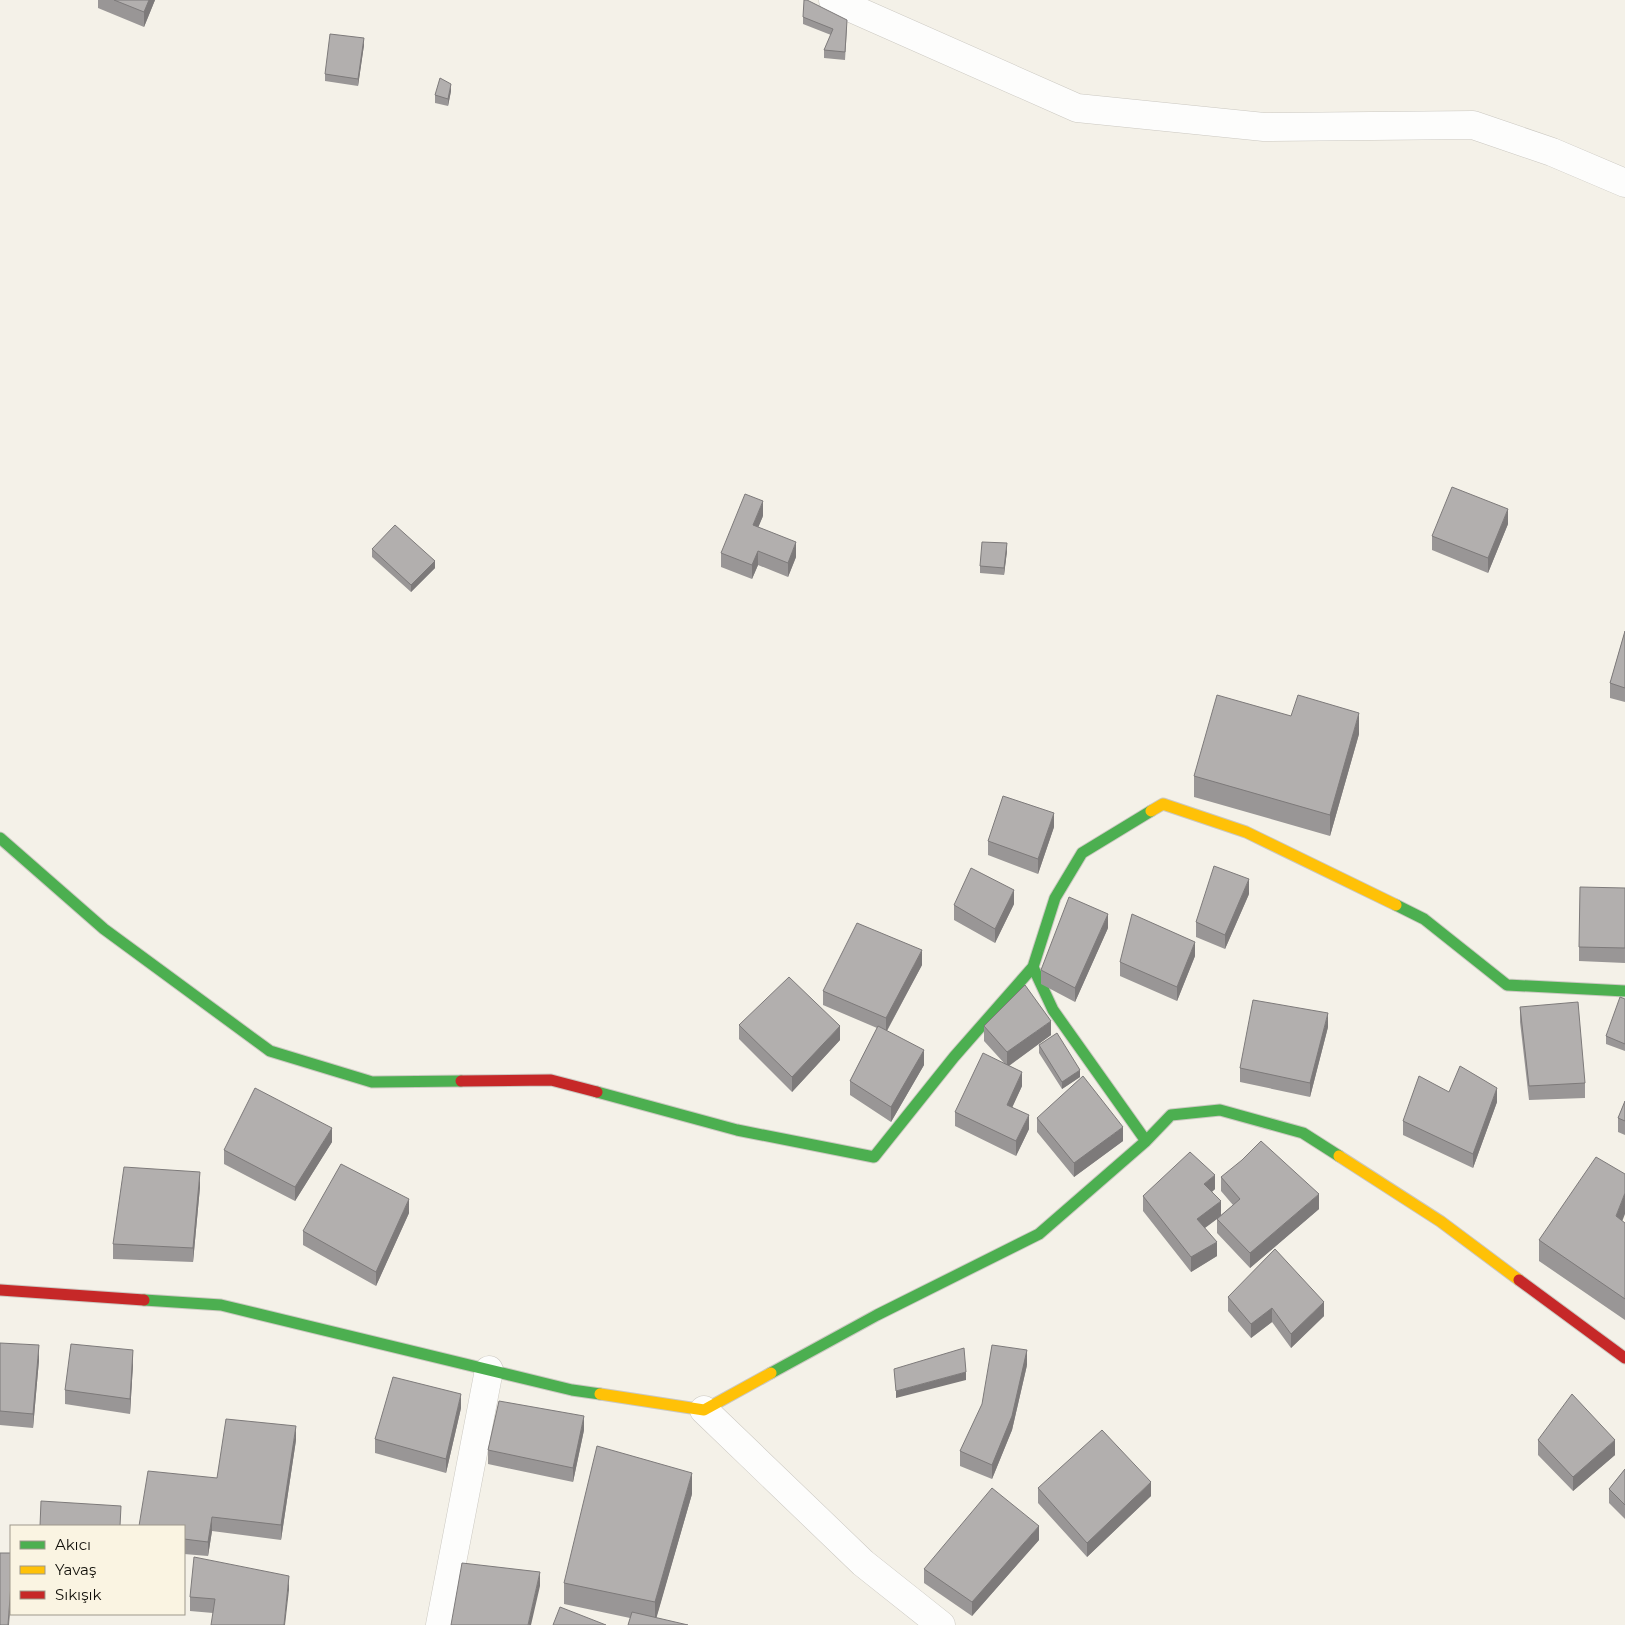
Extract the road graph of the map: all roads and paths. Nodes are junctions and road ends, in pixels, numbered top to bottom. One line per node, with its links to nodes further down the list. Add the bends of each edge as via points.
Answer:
1 (833, 0): 2 (street, via 1077,108 1264,127 1473,125 1552,152)
2 (1625, 184)
3 (0, 838): 4 (street, via 104,929 270,1051 372,1082 551,1080 737,1130 874,1157 954,1057)
4 (1033, 967): 5 (street, via 1055,898 1082,853 1163,804 1246,832 1424,919 1507,985); 6 (street, via 1053,1010)
5 (1625, 990)
6 (1146, 1141): 8 (street, via 1172,1115 1220,1110 1303,1133 1440,1221); 10 (street, via 1039,1234 876,1316)
7 (0, 1290): 9 (street, via 221,1305)
8 (1625, 1358)
9 (489, 1370): 10 (street, via 572,1390); 11 (street)
10 (704, 1410): 12 (street, via 863,1563)
11 (440, 1625)
12 (941, 1625)

